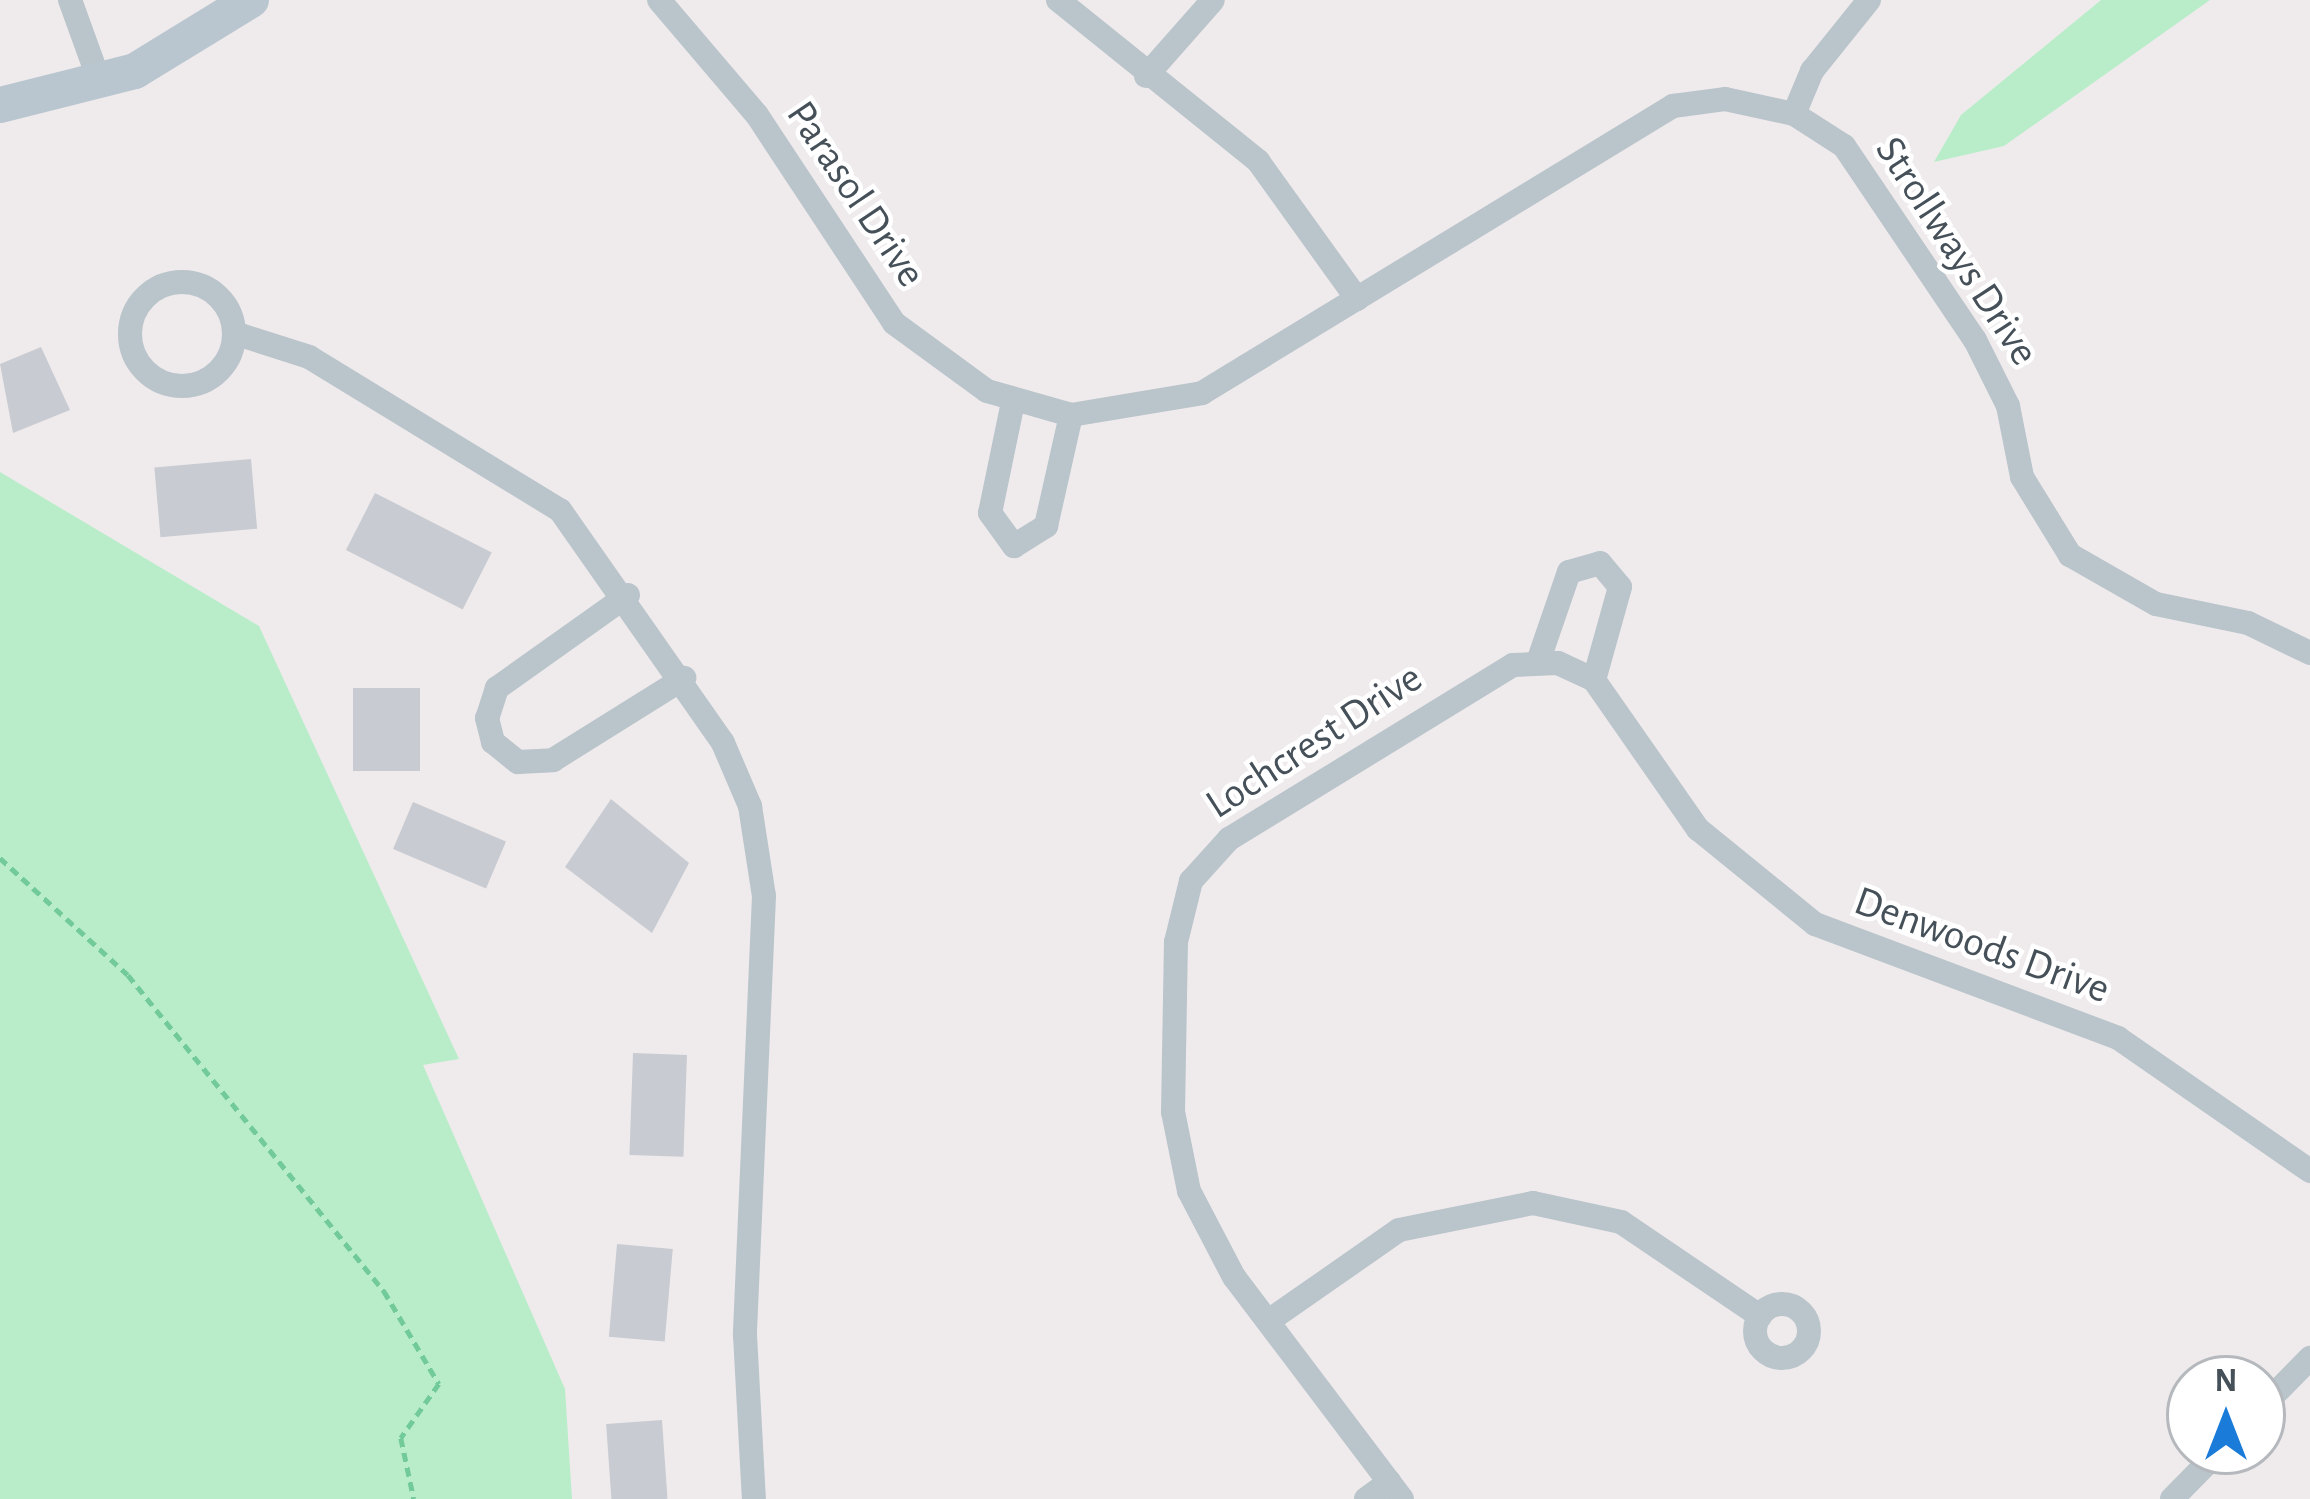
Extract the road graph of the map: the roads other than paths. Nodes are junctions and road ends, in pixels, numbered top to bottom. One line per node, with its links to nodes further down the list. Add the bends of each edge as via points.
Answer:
1 (70, 0): 8 (street)
2 (250, 0): 8 (street, via 212,33)
3 (659, 0): 13 (street, Parasol Drive, via 757,115 894,323)
4 (1058, 0): 7 (street)
5 (1213, 0): 7 (street)
6 (1869, 0): 10 (street, via 1812,70)
7 (1146, 76): 11 (street, via 1258,161)
8 (100, 83): 9 (street)
9 (0, 105)
10 (1794, 114): 11 (street, Strollways Drive, via 1726,99 1673,106); 16 (street, Strollways Drive, via 1844,146 1975,340 2008,406 2036,509 2070,555 2156,604 2248,622)
11 (1357, 298): 14 (street, Strollways Drive, via 1202,393)
12 (234, 333): 12 (street, via 212,292 170,283 143,300 129,331 150,376 185,386 220,370); 15 (street, via 309,357 511,474 560,510)
13 (1013, 402): 14 (street, Parasol Drive); 14 (street, via 990,513 1014,545 1046,526)
14 (1071, 415)
15 (628, 595): 18 (street); 18 (street, via 497,688 487,718 494,742 518,762 553,760)
16 (2310, 653)
17 (1539, 659): 19 (street); 19 (street, via 1569,572 1600,563 1620,587); 22 (street, Lochcrest Drive, via 1483,677 1229,839 1192,881 1176,942 1178,1152 1206,1231)
18 (684, 678): 27 (street, via 750,806 764,896 745,1335)
19 (1594, 680): 20 (street, Denwoods Drive, via 1698,829 1752,881 1874,952 2118,1038)
20 (2310, 1171)
21 (1760, 1316): 22 (street, via 1621,1222 1533,1203 1399,1230)
22 (1270, 1320): 26 (street, Lochcrest Drive)
23 (2310, 1358): 24 (street)
24 (2286, 1382)
25 (2196, 1475): 29 (street)
26 (1395, 1491): 28 (street)
27 (754, 1499)
28 (1366, 1499)
29 (2172, 1499)

